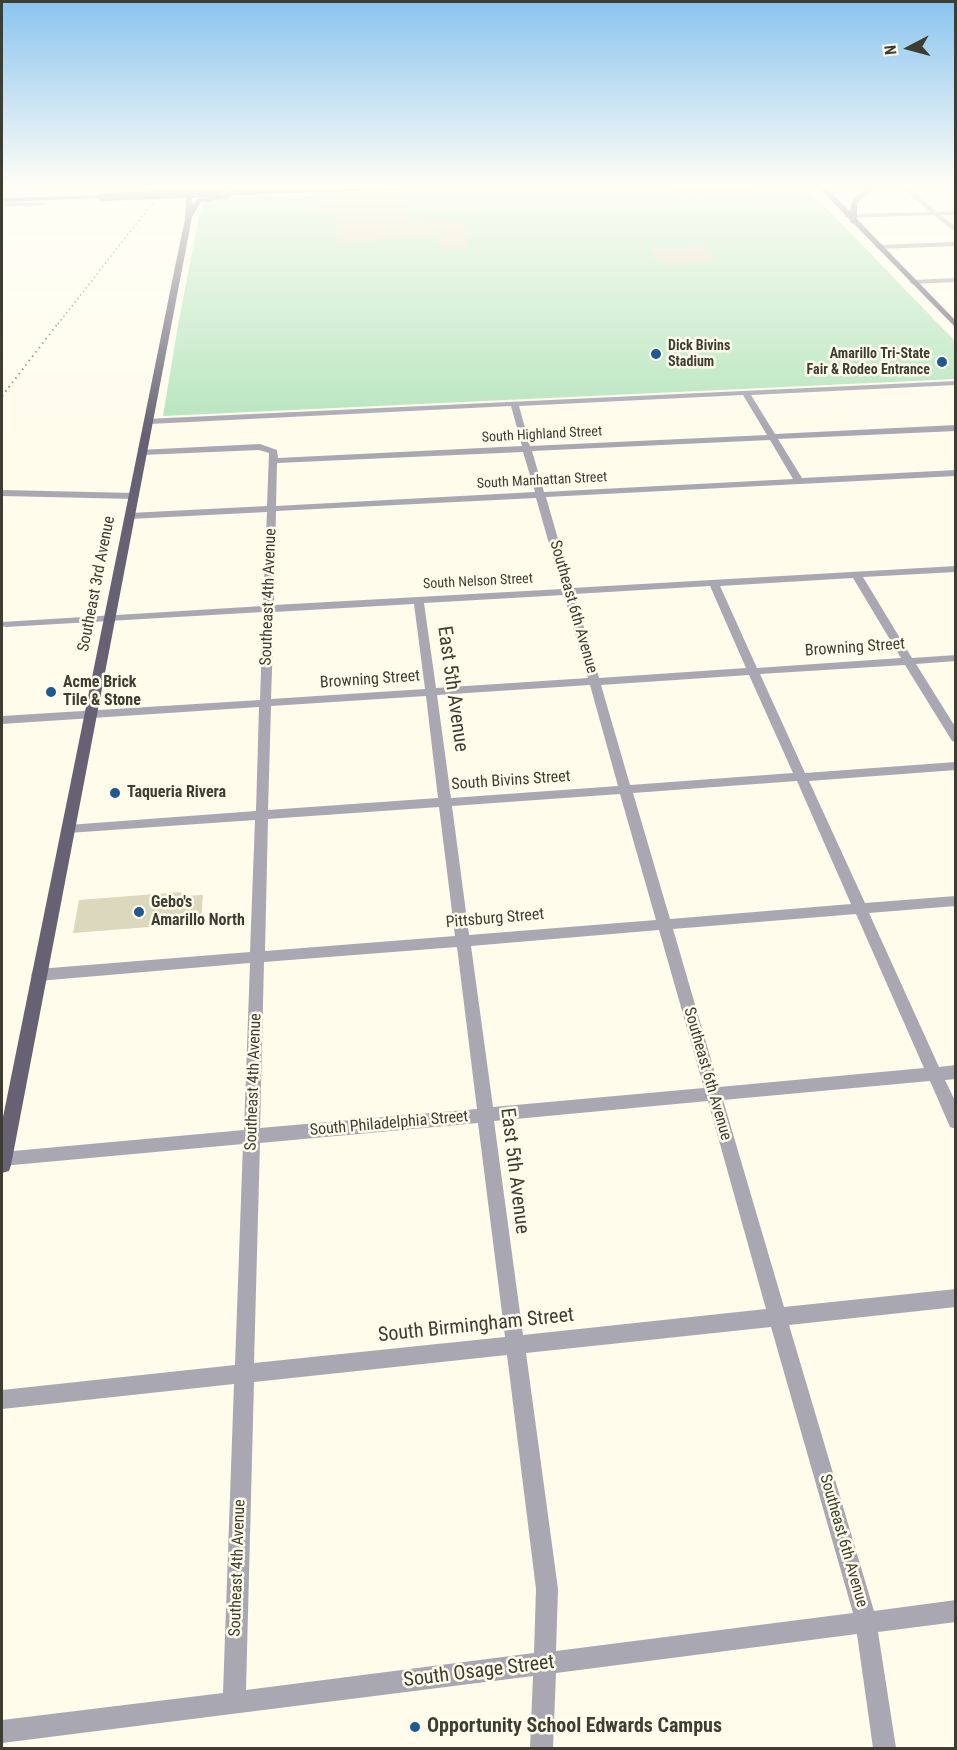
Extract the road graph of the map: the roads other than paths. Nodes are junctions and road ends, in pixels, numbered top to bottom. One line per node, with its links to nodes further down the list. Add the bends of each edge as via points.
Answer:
1 (179, 269): 9 (main road, Southeast 3rd Avenue)
2 (899, 269): 4 (main road)
3 (956, 280): 4 (street)
4 (912, 282): 5 (main road)
5 (956, 326)
6 (956, 383): 7 (street)
7 (746, 393): 8 (street); 11 (street)
8 (514, 404): 9 (street); 12 (street, Southeast 6th Avenue)
9 (149, 421): 13 (main road, Southeast 3rd Avenue)
10 (956, 428): 11 (street, South Highland Street)
11 (772, 437): 12 (street, South Highland Street); 16 (street)
12 (527, 449): 14 (street, South Highland Street); 18 (street, Southeast 6th Avenue)
13 (142, 452): 14 (street, via 260,447 274,452); 19 (main road, Southeast 3rd Avenue)
14 (273, 461): 20 (street, Southeast 4th Avenue)
15 (956, 473): 16 (street, South Manhattan Street)
16 (799, 481): 18 (street, South Manhattan Street)
17 (2, 493): 19 (street)
18 (540, 495): 20 (street, South Manhattan Street); 25 (street, Southeast 6th Avenue)
19 (134, 496): 21 (main road, Southeast 3rd Avenue)
20 (271, 509): 21 (street, South Manhattan Street); 27 (street, Southeast 4th Avenue)
21 (130, 516): 28 (main road, Southeast 3rd Avenue)
22 (956, 569): 23 (street, South Nelson Street)
23 (856, 575): 24 (street, South Nelson Street); 31 (street)
24 (714, 584): 25 (street, South Nelson Street); 32 (street)
25 (568, 592): 26 (street, South Nelson Street); 33 (street, Southeast 6th Avenue)
26 (419, 601): 27 (street, South Nelson Street); 34 (street, East 5th Avenue)
27 (268, 609): 28 (street, South Nelson Street); 35 (street, Southeast 4th Avenue)
28 (110, 618): 29 (street, South Nelson Street); 36 (main road, Southeast 3rd Avenue)
29 (6, 624)
30 (956, 658): 31 (street, Browning Street)
31 (909, 661): 32 (street, Browning Street); 38 (street)
32 (754, 671): 33 (street, Browning Street); 40 (street)
33 (594, 682): 34 (street, Browning Street); 41 (street, Southeast 6th Avenue)
34 (431, 692): 35 (street, Browning Street); 42 (street, East 5th Avenue)
35 (266, 703): 36 (street, Browning Street); 43 (street, Southeast 4th Avenue)
36 (91, 715): 37 (street, Browning Street); 44 (main road, Southeast 3rd Avenue)
37 (2, 720)
38 (956, 738)
39 (956, 766): 40 (street, South Bivins Street)
40 (801, 778): 41 (street, South Bivins Street); 46 (street)
41 (625, 790): 42 (street, South Bivins Street); 47 (street, Southeast 6th Avenue)
42 (445, 802): 43 (street, South Bivins Street); 48 (street, East 5th Avenue)
43 (261, 816): 44 (street, South Bivins Street); 49 (street, Southeast 4th Avenue)
44 (68, 830): 50 (main road, Southeast 3rd Avenue)
45 (956, 901): 46 (street, Pittsburg Street)
46 (860, 908): 47 (street, Pittsburg Street); 52 (street)
47 (665, 924): 48 (street, Pittsburg Street); 53 (street, Southeast 6th Avenue)
48 (462, 940): 49 (street, Pittsburg Street); 54 (street, East 5th Avenue)
49 (258, 956): 50 (street, Pittsburg Street); 56 (street, Southeast 4th Avenue)
50 (38, 975): 57 (main road, Southeast 3rd Avenue)
51 (956, 1072): 52 (street, South Philadelphia Street)
52 (934, 1074): 53 (street, South Philadelphia Street); 55 (street)
53 (712, 1094): 54 (street, South Philadelphia Street); 59 (street, Southeast 6th Avenue)
54 (486, 1116): 56 (street, South Philadelphia Street); 60 (street, East 5th Avenue)
55 (956, 1122)
56 (252, 1136): 57 (street, South Philadelphia Street); 61 (street, Southeast 4th Avenue)
57 (2, 1161)
58 (956, 1298): 59 (street, South Birmingham Street)
59 (778, 1317): 60 (street, South Birmingham Street); 64 (street, Southeast 6th Avenue)
60 (516, 1345): 61 (street, South Birmingham Street); 65 (street, East 5th Avenue, via 547,1589)
61 (244, 1373): 62 (street, South Birmingham Street); 66 (street, Southeast 4th Avenue)
62 (2, 1399)
63 (956, 1611): 64 (street, South Osage Street)
64 (866, 1622): 65 (street, South Osage Street); 69 (street, Southeast 6th Avenue)
65 (545, 1664): 66 (street, South Osage Street); 68 (street, East 5th Avenue)
66 (234, 1703): 67 (street, South Osage Street)
67 (2, 1732)
68 (542, 1749)
69 (885, 1749)

